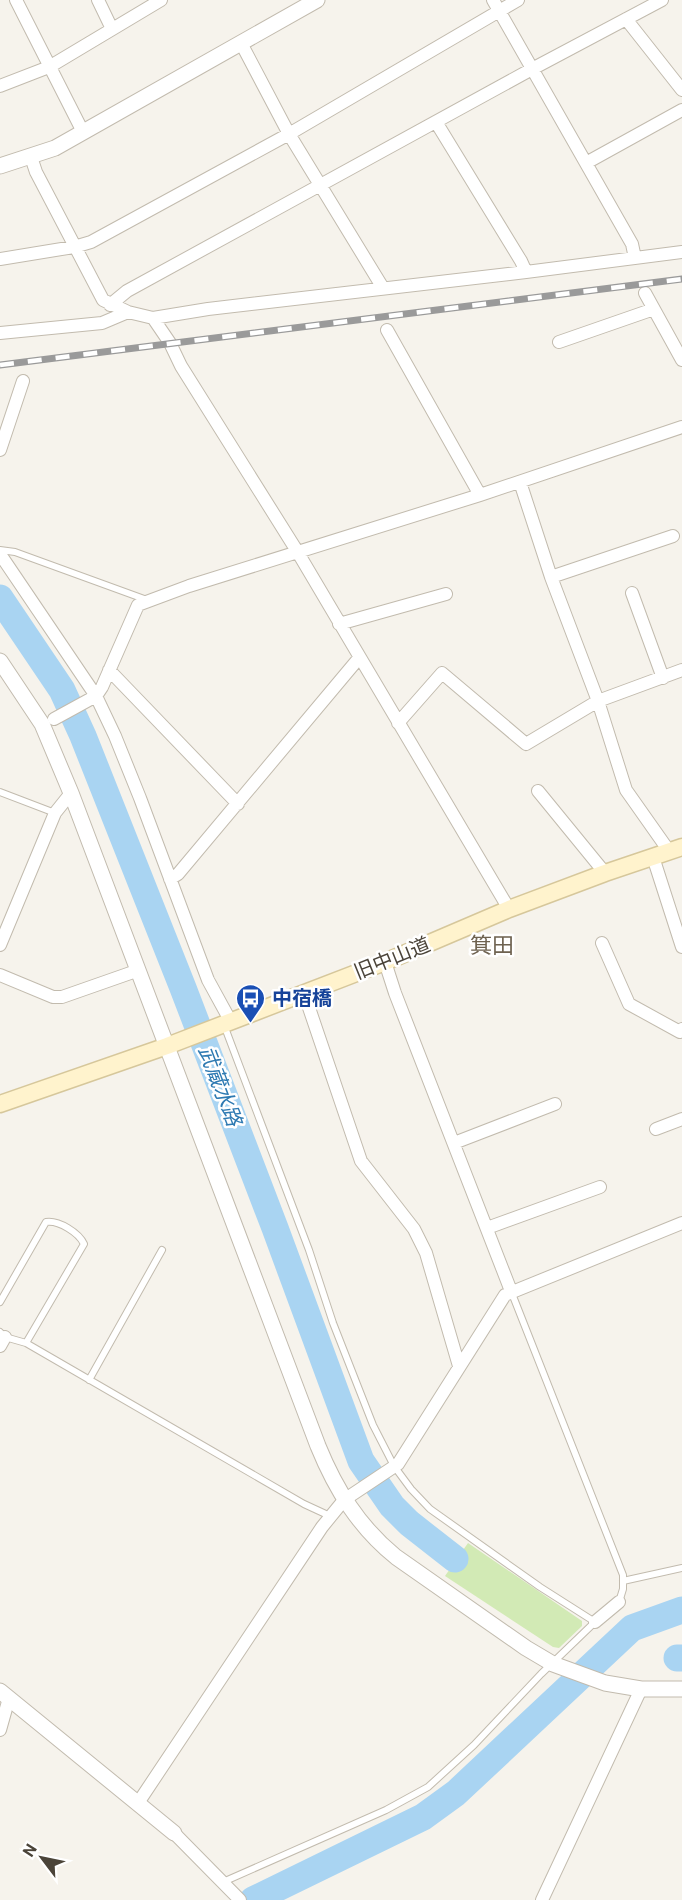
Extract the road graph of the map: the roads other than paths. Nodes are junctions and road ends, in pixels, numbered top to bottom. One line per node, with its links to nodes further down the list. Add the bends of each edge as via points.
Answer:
1 (16, 0): 12 (street)
2 (98, 0): 10 (street)
3 (161, 0): 10 (street)
4 (317, 0): 11 (street)
5 (518, 0): 7 (street)
6 (662, 0): 8 (street)
7 (496, 5): 13 (street); 20 (street)
8 (641, 6): 9 (street)
9 (626, 19): 13 (street); 14 (street)
10 (112, 29): 12 (street)
11 (241, 43): 19 (street); 20 (street)
12 (48, 67): 15 (street); 19 (street)
13 (532, 69): 18 (street); 22 (street)
14 (677, 74): 16 (street)
15 (0, 86)
16 (682, 90)
17 (682, 110): 22 (street)
18 (436, 122): 24 (street); 29 (street)
19 (83, 132): 21 (street)
20 (289, 134): 24 (street); 25 (street, via 101,237)
21 (31, 157): 23 (street); 25 (street)
22 (586, 163): 27 (street)
23 (0, 166)
24 (320, 185): 30 (street); 32 (street)
25 (74, 247): 28 (street); 32 (street, via 103,300)
26 (682, 252): 27 (street)
27 (636, 258): 29 (street)
28 (0, 259)
29 (526, 272): 30 (street)
30 (383, 288): 35 (street)
31 (645, 293): 33 (street)
32 (110, 304): 34 (street)
33 (654, 309): 38 (street); 39 (street)
34 (128, 312): 35 (street); 37 (street, via 102,322)
35 (153, 318): 46 (street)
36 (387, 330): 44 (street)
37 (0, 333)
38 (559, 342)
39 (682, 360)
40 (23, 381): 42 (street)
41 (682, 427): 43 (street)
42 (0, 450)
43 (520, 482): 44 (street); 48 (street)
44 (480, 495): 46 (street)
45 (673, 536): 48 (street)
46 (297, 551): 51 (street); 52 (street)
47 (0, 552): 51 (lane, via 15,552); 58 (street)
48 (551, 578): 59 (street)
49 (632, 593): 57 (street)
50 (446, 594): 52 (street)
51 (148, 601): 55 (street, via 138,604)
52 (339, 624): 53 (street)
53 (359, 658): 61 (street); 65 (street)
54 (0, 661): 60 (street)
55 (109, 670): 58 (street); 65 (street)
56 (682, 670): 57 (street)
57 (663, 678): 59 (street)
58 (91, 699): 60 (street); 69 (street, via 115,736)
59 (598, 700): 61 (street, via 526,744 442,673); 67 (street, via 626,790)
60 (48, 722): 64 (street)
61 (398, 723): 70 (street)
62 (538, 791): 68 (street)
63 (0, 792): 66 (lane)
64 (71, 793): 66 (street); 75 (street)
65 (238, 804): 69 (street)
66 (55, 813): 72 (street)
67 (668, 852): 68 (main road, 旧中山道); 73 (street)
68 (605, 873): 70 (main road, 旧中山道)
69 (170, 879): 78 (street)
70 (509, 909): 74 (main road, 旧中山道)
71 (602, 944): 79 (street, via 629,1004 680,1032)
72 (0, 945)
73 (682, 947)
74 (385, 962): 77 (main road, 旧中山道); 85 (street)
75 (139, 970): 76 (street, via 62,998); 80 (street)
76 (0, 975)
77 (304, 993): 78 (main road, 旧中山道); 94 (street, via 361,1161 414,1229 426,1253)
78 (225, 1024): 80 (main road, 旧中山道); 96 (lane)
79 (682, 1029)
80 (171, 1045): 81 (main road, 旧中山道); 97 (street, via 318,1446)
81 (0, 1104)
82 (555, 1104): 85 (street)
83 (682, 1119): 84 (street)
84 (656, 1129)
85 (454, 1143): 88 (street)
86 (600, 1186): 88 (street)
87 (682, 1223): 90 (street)
88 (487, 1228): 90 (street)
89 (162, 1250): 95 (lane)
90 (511, 1291): 94 (street); 100 (lane)
91 (0, 1302): 93 (lane, via 46,1222 53,1221 81,1236 84,1244)
92 (2, 1338): 93 (lane)
93 (27, 1343): 95 (lane)
94 (459, 1366): 96 (street, via 398,1464)
95 (88, 1380): 98 (lane)
96 (390, 1469): 97 (street); 102 (lane, via 430,1509)
97 (349, 1496): 98 (street); 103 (street, via 375,1539 396,1557)
98 (330, 1516): 108 (street)
99 (682, 1568): 100 (lane)
100 (623, 1581): 101 (lane)
101 (619, 1602): 102 (street)
102 (595, 1622): 103 (lane)
103 (557, 1666): 104 (street, via 591,1680); 110 (lane, via 428,1787)
104 (641, 1689): 105 (street); 112 (street)
105 (682, 1689)
106 (5, 1694): 107 (street); 108 (street)
107 (0, 1730)
108 (138, 1803): 109 (street)
109 (174, 1833): 110 (street)
110 (226, 1886): 111 (street)
111 (240, 1900)
112 (542, 1900)

